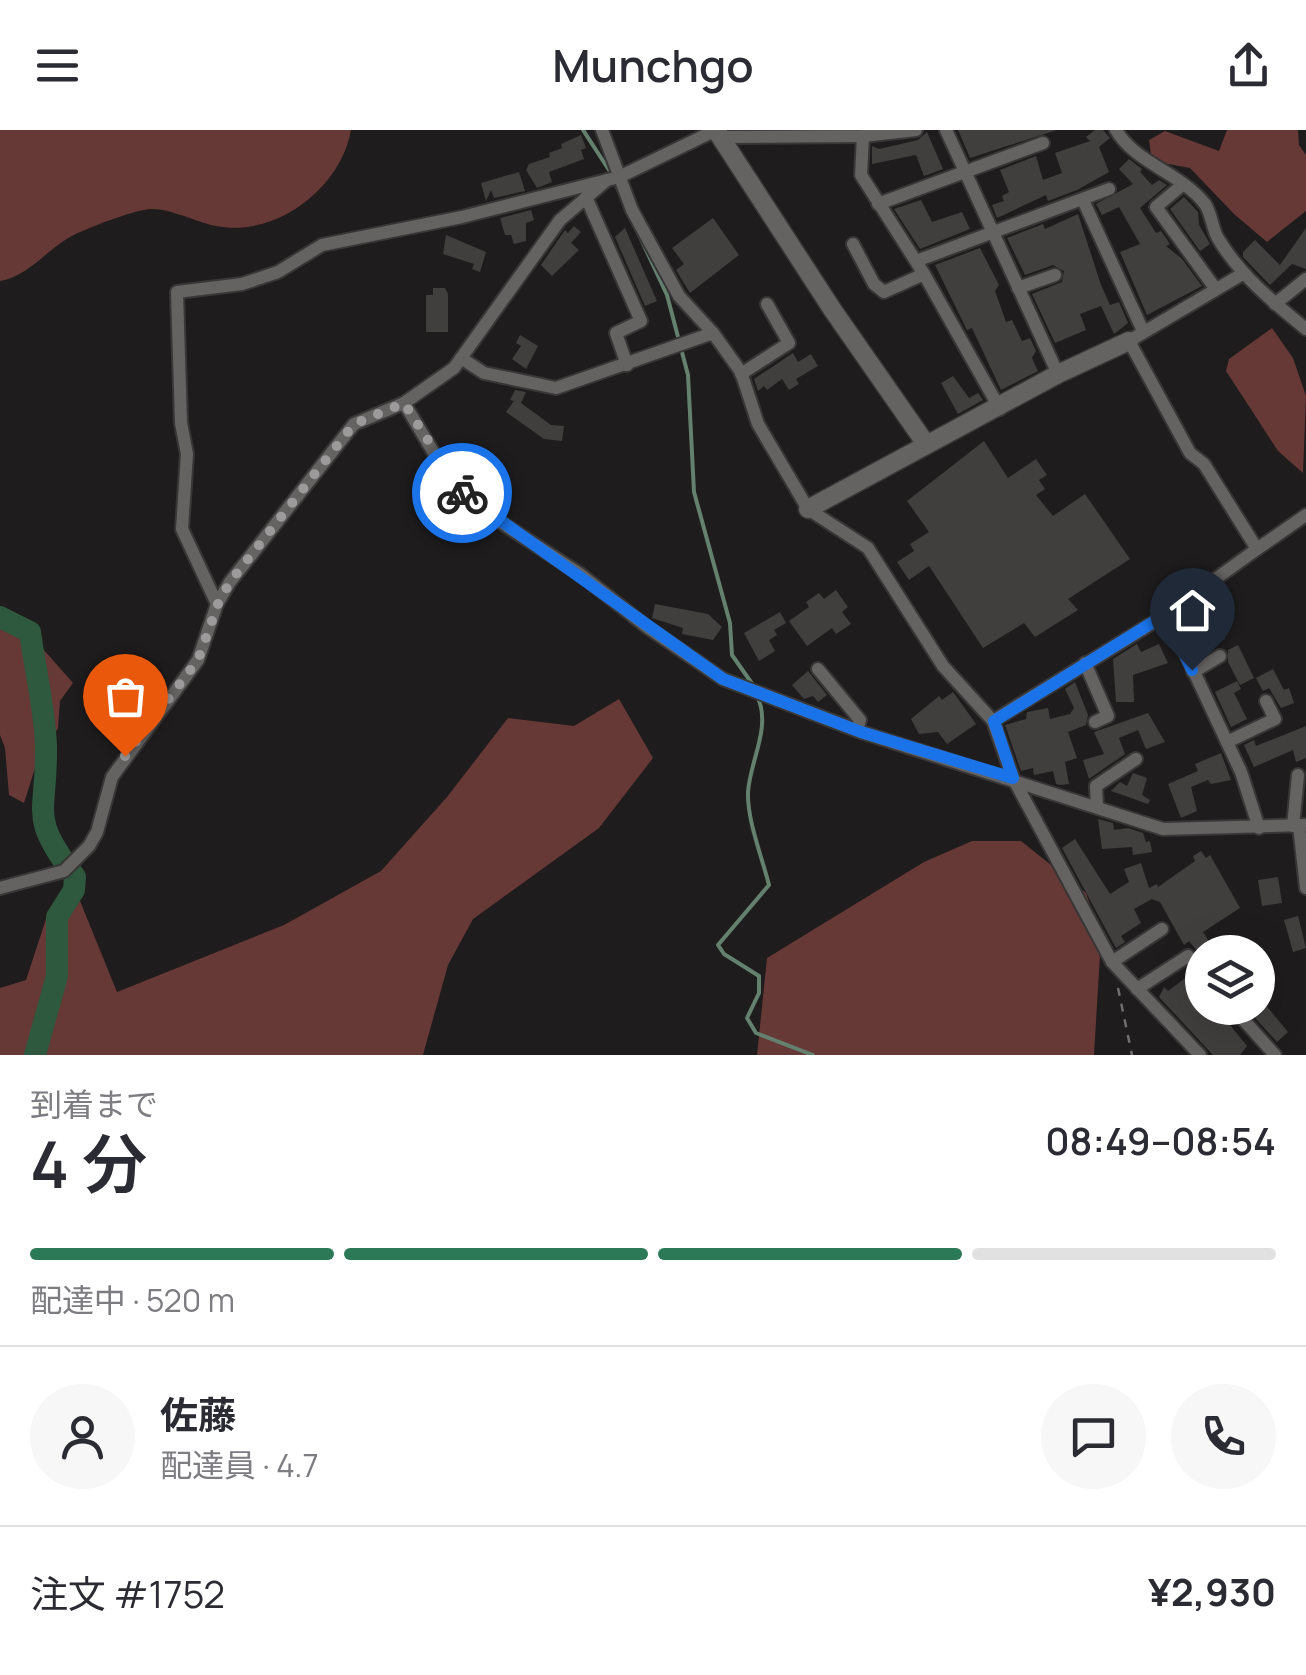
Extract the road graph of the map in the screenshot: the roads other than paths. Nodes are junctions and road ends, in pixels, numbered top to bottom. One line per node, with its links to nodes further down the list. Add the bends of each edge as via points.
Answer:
1 (602, 130): 9 (street)
2 (916, 130): 6 (street)
3 (946, 130): 8 (street)
4 (1116, 130): 10 (street, via 1125,145)
5 (718, 133): 6 (street); 9 (street); 35 (street)
6 (863, 136): 14 (street, via 861,176)
7 (1043, 142): 8 (street)
8 (965, 172): 14 (street); 15 (street)
9 (613, 178): 12 (street); 27 (street, via 679,296); 40 (street, via 322,245 242,284 177,292 187,454 182,529)
10 (1182, 186): 18 (street, via 1206,205 1216,237); 23 (street, via 1156,207)
11 (1109, 188): 13 (street)
12 (586, 197): 29 (street, via 560,220); 30 (street, via 641,321 616,334)
13 (1083, 200): 15 (street); 28 (street)
14 (878, 204): 17 (street)
15 (992, 232): 17 (street); 22 (street)
16 (853, 244): 19 (street, via 884,292)
17 (916, 260): 19 (street)
18 (1244, 273): 23 (street); 25 (street)
19 (924, 274): 34 (street)
20 (1056, 276): 22 (street)
21 (1306, 279): 25 (street)
22 (1018, 288): 32 (street)
23 (1215, 288): 28 (street)
24 (766, 304): 31 (street, via 789,343)
25 (1275, 304): 26 (street)
26 (1306, 329)
27 (713, 333): 30 (street); 31 (street)
28 (1136, 336): 32 (street); 39 (street, via 1190,453 1204,464)
29 (461, 358): 30 (street, via 484,373 556,388); 33 (street)
30 (628, 365)
31 (742, 374): 36 (street, via 758,424)
32 (1058, 374): 34 (street)
33 (404, 403): 40 (street, via 354,424); 49 (street, via 474,505 723,679)
34 (1000, 409): 35 (street)
35 (926, 444): 36 (street)
36 (808, 510): 47 (street, via 868,548 943,666)
37 (1302, 518): 38 (street); 39 (street)
38 (1306, 535)
39 (1257, 548): 41 (street)
40 (218, 604): 57 (street, via 198,660 112,777 89,846 64,871)
41 (1166, 614): 43 (street); 45 (street)
42 (1220, 656): 45 (street)
43 (1085, 663): 47 (street); 48 (street, via 1108,716)
44 (818, 670): 49 (street, via 860,720)
45 (1193, 672): 50 (street)
46 (1266, 700): 50 (street, via 1275,718)
47 (994, 721): 53 (street)
48 (1095, 722)
49 (857, 730): 53 (street)
50 (1227, 742): 56 (street)
51 (1136, 759): 54 (street, via 1096,786)
52 (1298, 775): 55 (street)
53 (1013, 778): 54 (street); 61 (street)
54 (1097, 806): 56 (street, via 1163,828)
55 (1299, 826): 56 (street); 58 (street)
56 (1259, 828)
57 (0, 888)
58 (1306, 888)
59 (1162, 929): 61 (street)
60 (1185, 958): 62 (street)
61 (1112, 962): 62 (street)
62 (1137, 989): 64 (street)
63 (1248, 1025): 65 (street)
64 (1200, 1055)
65 (1275, 1055)

